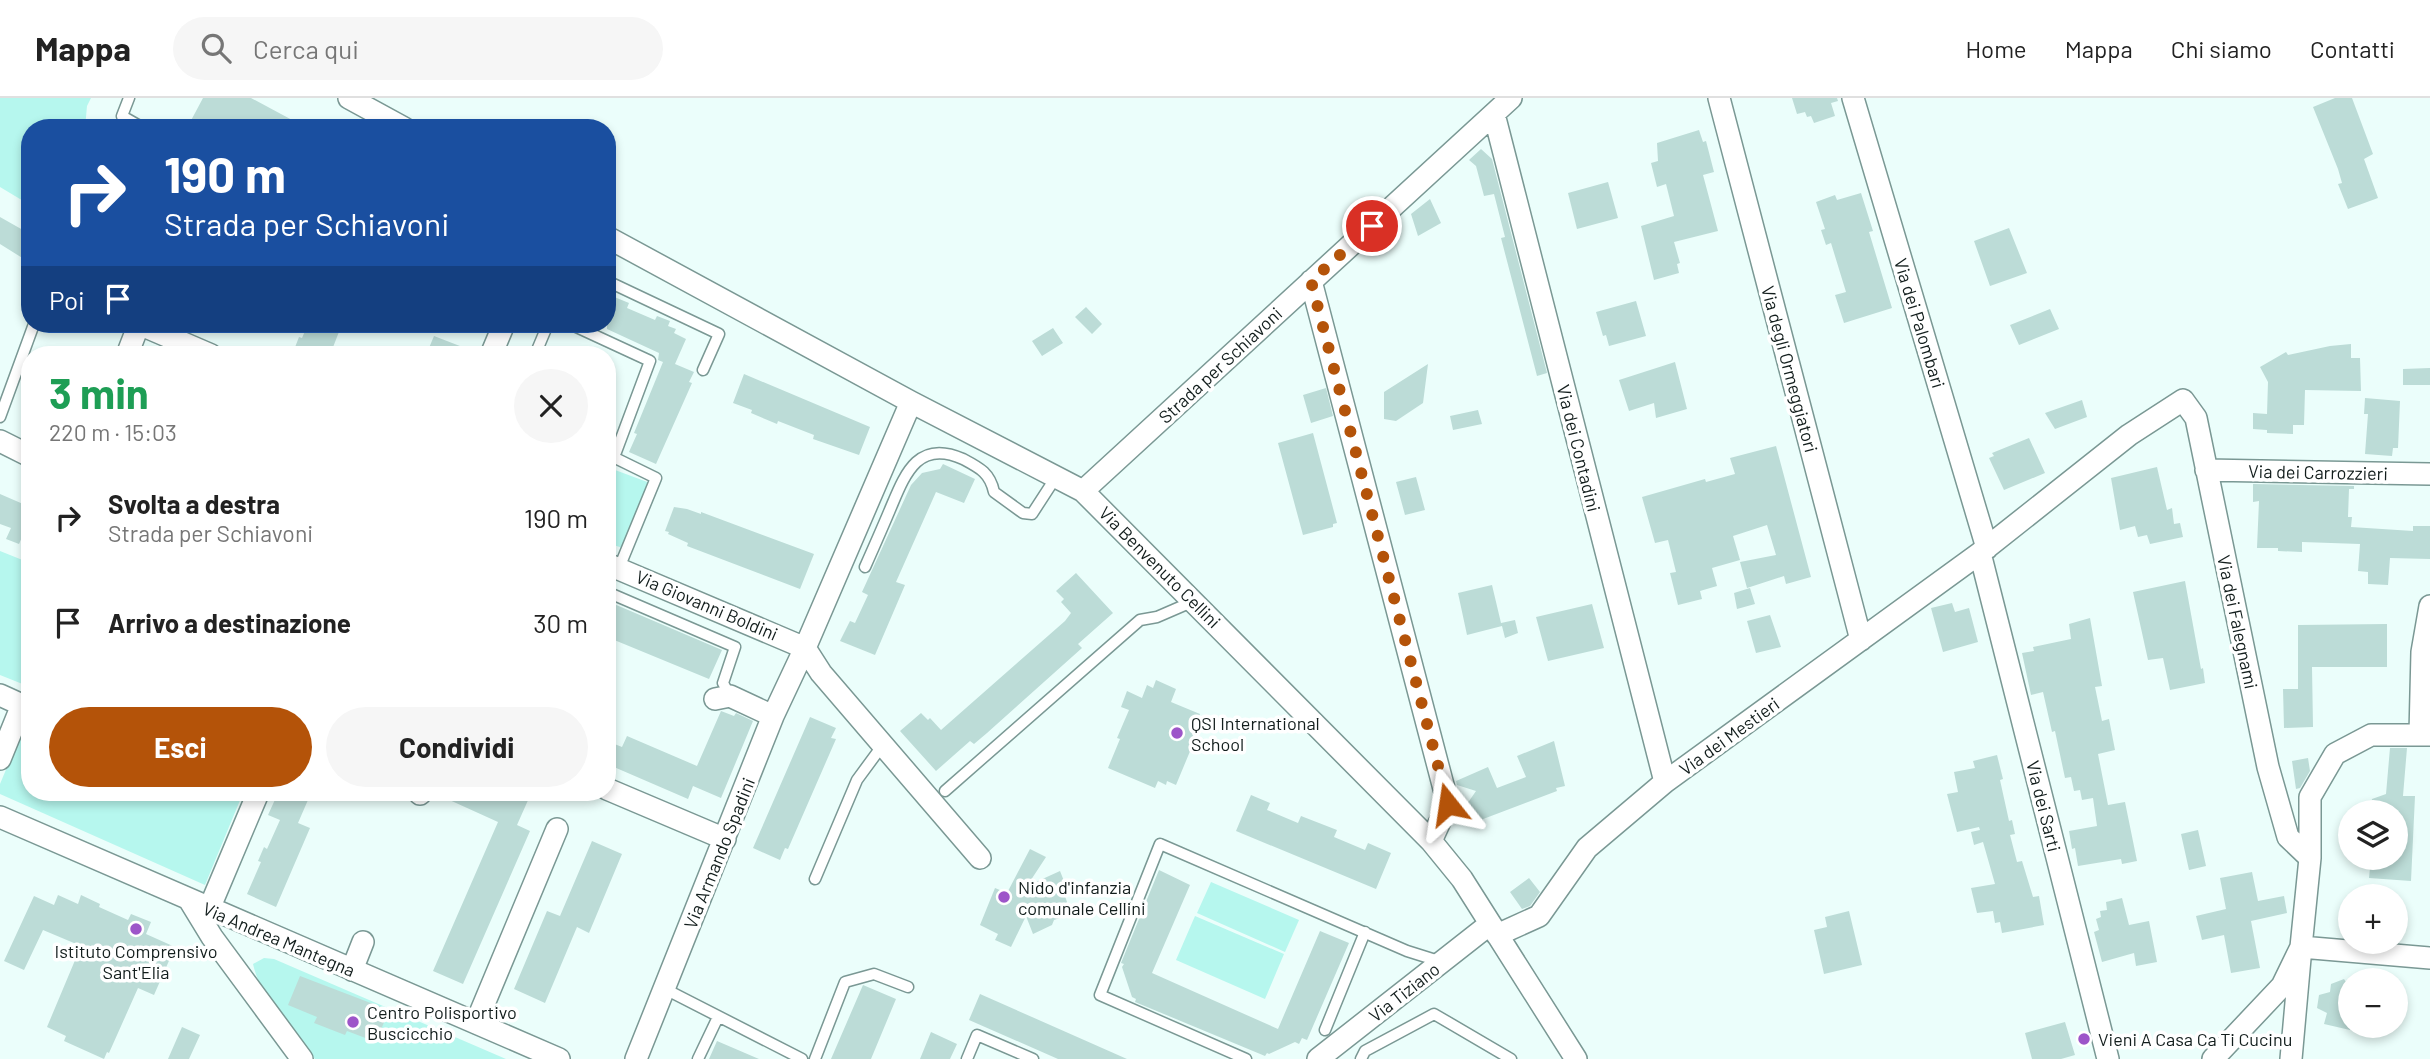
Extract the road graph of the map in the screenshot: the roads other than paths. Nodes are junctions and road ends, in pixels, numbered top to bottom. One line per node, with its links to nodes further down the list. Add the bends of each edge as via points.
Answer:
1 (129, 98): 7 (lane, via 122,116)
2 (349, 98): 8 (street)
3 (1511, 98): 6 (street, Strada per Schiavoni)
4 (1720, 98): 34 (street, Via degli Ormeggiatori)
5 (1853, 98): 27 (street, Via dei Palombari)
6 (1494, 114): 10 (street, Strada per Schiavoni); 44 (street, Via dei Contadini)
7 (127, 119)
8 (388, 119)
9 (616, 242): 17 (street, Via Benvenuto Cellini)
10 (1311, 281): 26 (street, Strada per Schiavoni); 51 (street, via 1448,804)
11 (616, 285): 16 (lane, via 719,334)
12 (177, 333): 14 (street)
13 (589, 333): 20 (lane, via 650,361)
14 (197, 346)
15 (21, 360): 18 (lane)
16 (703, 370)
17 (911, 402): 25 (street, Via Benvenuto Cellini); 35 (street, Via Armando Spadini)
18 (0, 417)
19 (0, 441): 21 (street)
20 (616, 449)
21 (21, 452)
22 (616, 458): 28 (lane, via 656,478)
23 (2206, 470): 24 (street, Via dei Carrozzieri); 27 (street, Via dei Falegnami, via 2196,418 2183,400 2129,435); 52 (street, Via dei Falegnami, via 2267,767 2288,837)
24 (2430, 474)
25 (1056, 477): 26 (street, Via Benvenuto Cellini); 30 (lane, via 1032,514 1023,513 994,492 986,471 947,452 928,454 906,470)
26 (1083, 491): 32 (street, Via Benvenuto Cellini)
27 (1984, 551): 34 (street, Via dei Mestieri); 81 (street, Via dei Sarti)
28 (616, 560)
29 (616, 567): 35 (street, Via Giovanni Boldini)
30 (865, 567)
31 (616, 596): 37 (lane, via 736,647 723,683)
32 (1194, 601): 45 (lane, via 1140,620); 51 (street, Via Benvenuto Cellini)
33 (2430, 606): 41 (street, via 2422,652)
34 (1861, 640): 44 (street, Via dei Mestieri)
35 (806, 648): 40 (street, Via Armando Spadini); 42 (street, via 821,673)
36 (0, 695): 38 (street)
37 (723, 697): 40 (street)
38 (21, 705)
39 (21, 707): 43 (street)
40 (773, 716): 50 (street, Via Armando Spadini)
41 (2425, 735): 52 (street, via 2371,736 2335,754 2310,797)
42 (883, 746): 53 (street); 54 (lane, via 857,780)
43 (0, 759)
44 (1665, 782): 56 (street, Via dei Mestieri, via 1587,848 1539,916)
45 (945, 791)
46 (616, 793): 50 (street)
47 (254, 801): 55 (street)
48 (0, 817): 55 (street, Via Andrea Mantegna)
49 (557, 829): 66 (street)
50 (724, 839): 64 (street, Via Armando Spadini)
51 (1431, 841): 56 (street, Via Benvenuto Cellini, via 1462,879)
52 (2310, 858): 59 (street)
53 (980, 859)
54 (815, 879)
55 (200, 905): 62 (street, Via Andrea Mantegna); 68 (street, via 212,937)
56 (1493, 930): 61 (street, Via Tiziano); 80 (street, Via Benvenuto Cellini)
57 (1365, 932): 61 (lane); 67 (lane); 76 (lane, via 1160,844 1100,995)
58 (363, 942): 62 (street)
59 (2301, 947): 60 (street); 82 (street, via 2282,986); 83 (street)
60 (2430, 958)
61 (1442, 962): 77 (street, Via Tiziano)
62 (352, 970): 66 (street, Via Andrea Mantegna)
63 (908, 988): 73 (lane, via 874,974 845,982)
64 (665, 989): 65 (lane); 70 (street, Via Armando Spadini)
65 (718, 1017): 71 (lane); 72 (lane)
66 (477, 1023): 69 (street, Via Andrea Mantegna)
67 (1325, 1030)
68 (302, 1059)
69 (559, 1059)
70 (636, 1059)
71 (698, 1059)
72 (802, 1059)
73 (815, 1059)
74 (967, 1059): 75 (lane, via 977,1035)
75 (1033, 1059)
76 (1246, 1059)
77 (1318, 1059)
78 (1361, 1059): 79 (lane, via 1365,1051 1434,1014)
79 (1511, 1059)
80 (1576, 1059)
81 (2108, 1059)
82 (2213, 1059)
83 (2291, 1059)

